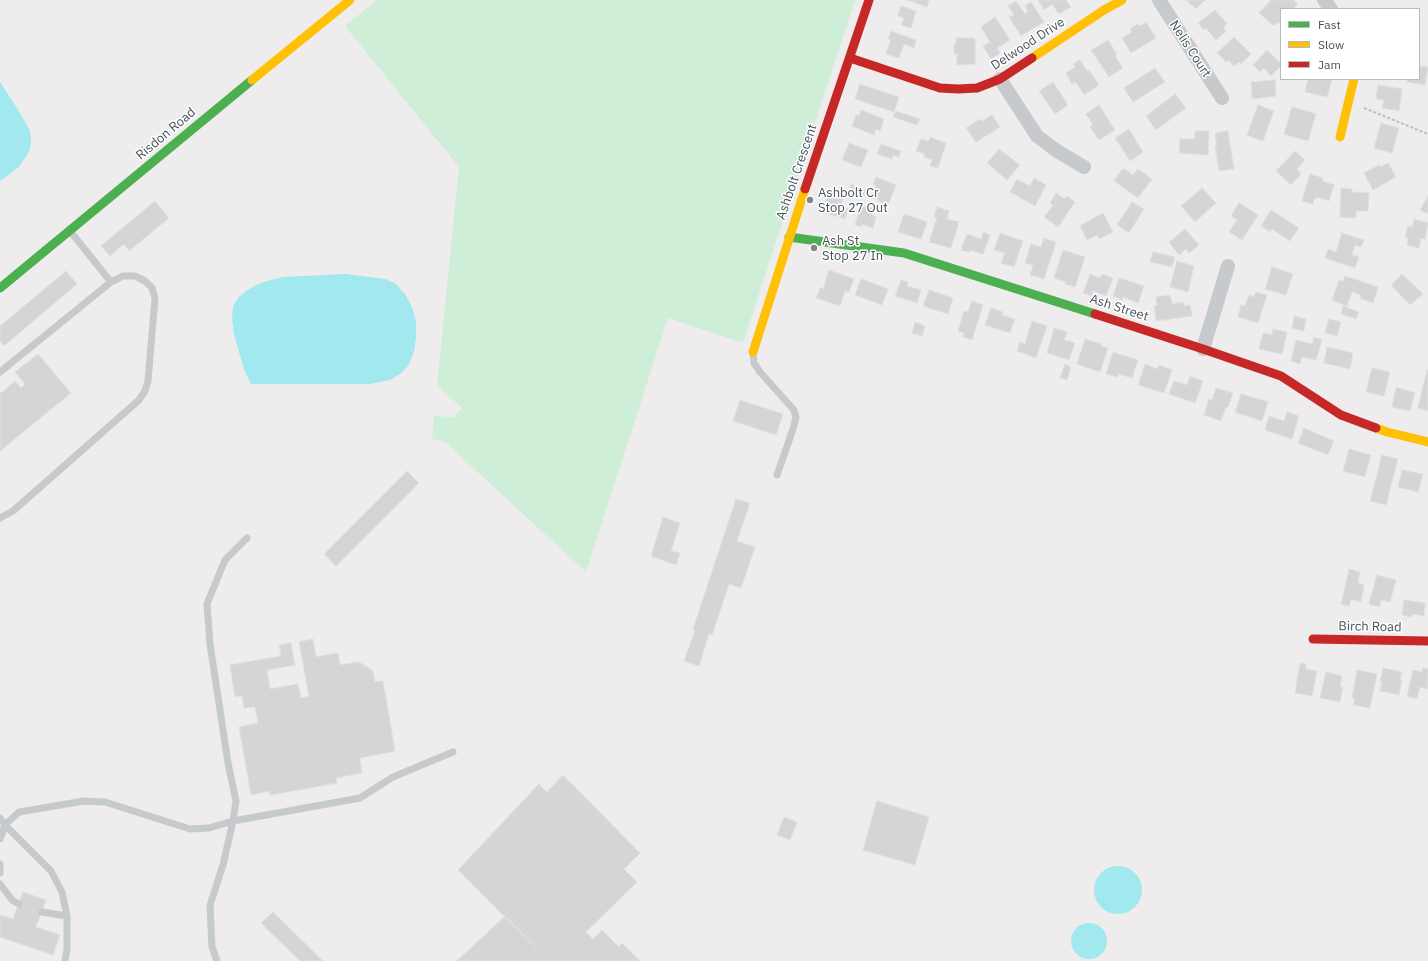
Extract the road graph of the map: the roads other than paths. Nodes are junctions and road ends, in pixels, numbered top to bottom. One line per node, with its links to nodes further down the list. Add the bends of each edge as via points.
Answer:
1 (350, 0): 14 (street, Risdon Road)
2 (868, 0): 8 (street, Ashbolt Crescent)
3 (1122, 0): 6 (street, Delwood Drive)
4 (1158, 0): 11 (street, Nelis Court)
5 (1324, 0): 7 (street)
6 (1101, 5): 9 (street, Delwood Drive)
7 (1330, 8)
8 (850, 58): 9 (street, Delwood Drive, via 940,88 977,88); 15 (street, Ashbolt Crescent)
9 (1000, 79): 13 (street, via 1037,136)
10 (1354, 80): 12 (street)
11 (1222, 98)
12 (1340, 137)
13 (1084, 167)
14 (70, 231): 17 (lane); 18 (street, Risdon Road)
15 (789, 237): 19 (street, Ash Street, via 904,253); 20 (street, Ashbolt Crescent)
16 (1228, 266): 19 (street)
17 (111, 282): 21 (lane); 24 (lane, via 123,276 135,276 146,281 152,288 155,298 145,391 139,400 49,480 13,511)
18 (0, 288)
19 (1203, 348): 22 (street, Ash Street, via 1281,376 1341,415 1387,432)
20 (753, 352): 23 (lane, via 754,363 794,410 796,418)
21 (0, 372)
22 (1428, 442)
23 (777, 475)
24 (0, 518)
25 (247, 538): 30 (lane, via 225,560 207,604 210,644 236,801)
26 (1312, 639): 27 (street, Birch Road)
27 (1428, 641)
28 (454, 752): 30 (lane, via 393,777 360,798)
29 (0, 818): 31 (lane)
30 (232, 821): 31 (lane, via 209,828 190,829 105,802 84,801 19,812); 40 (lane, via 223,865 210,905 212,947)
31 (5, 825): 32 (lane); 38 (lane, via 51,870 62,892)
32 (0, 839)
33 (0, 864): 34 (lane)
34 (0, 873)
35 (0, 884): 36 (lane, via 12,900)
36 (19, 904)
37 (42, 912): 38 (lane)
38 (67, 916): 39 (lane)
39 (65, 961)
40 (217, 961)

